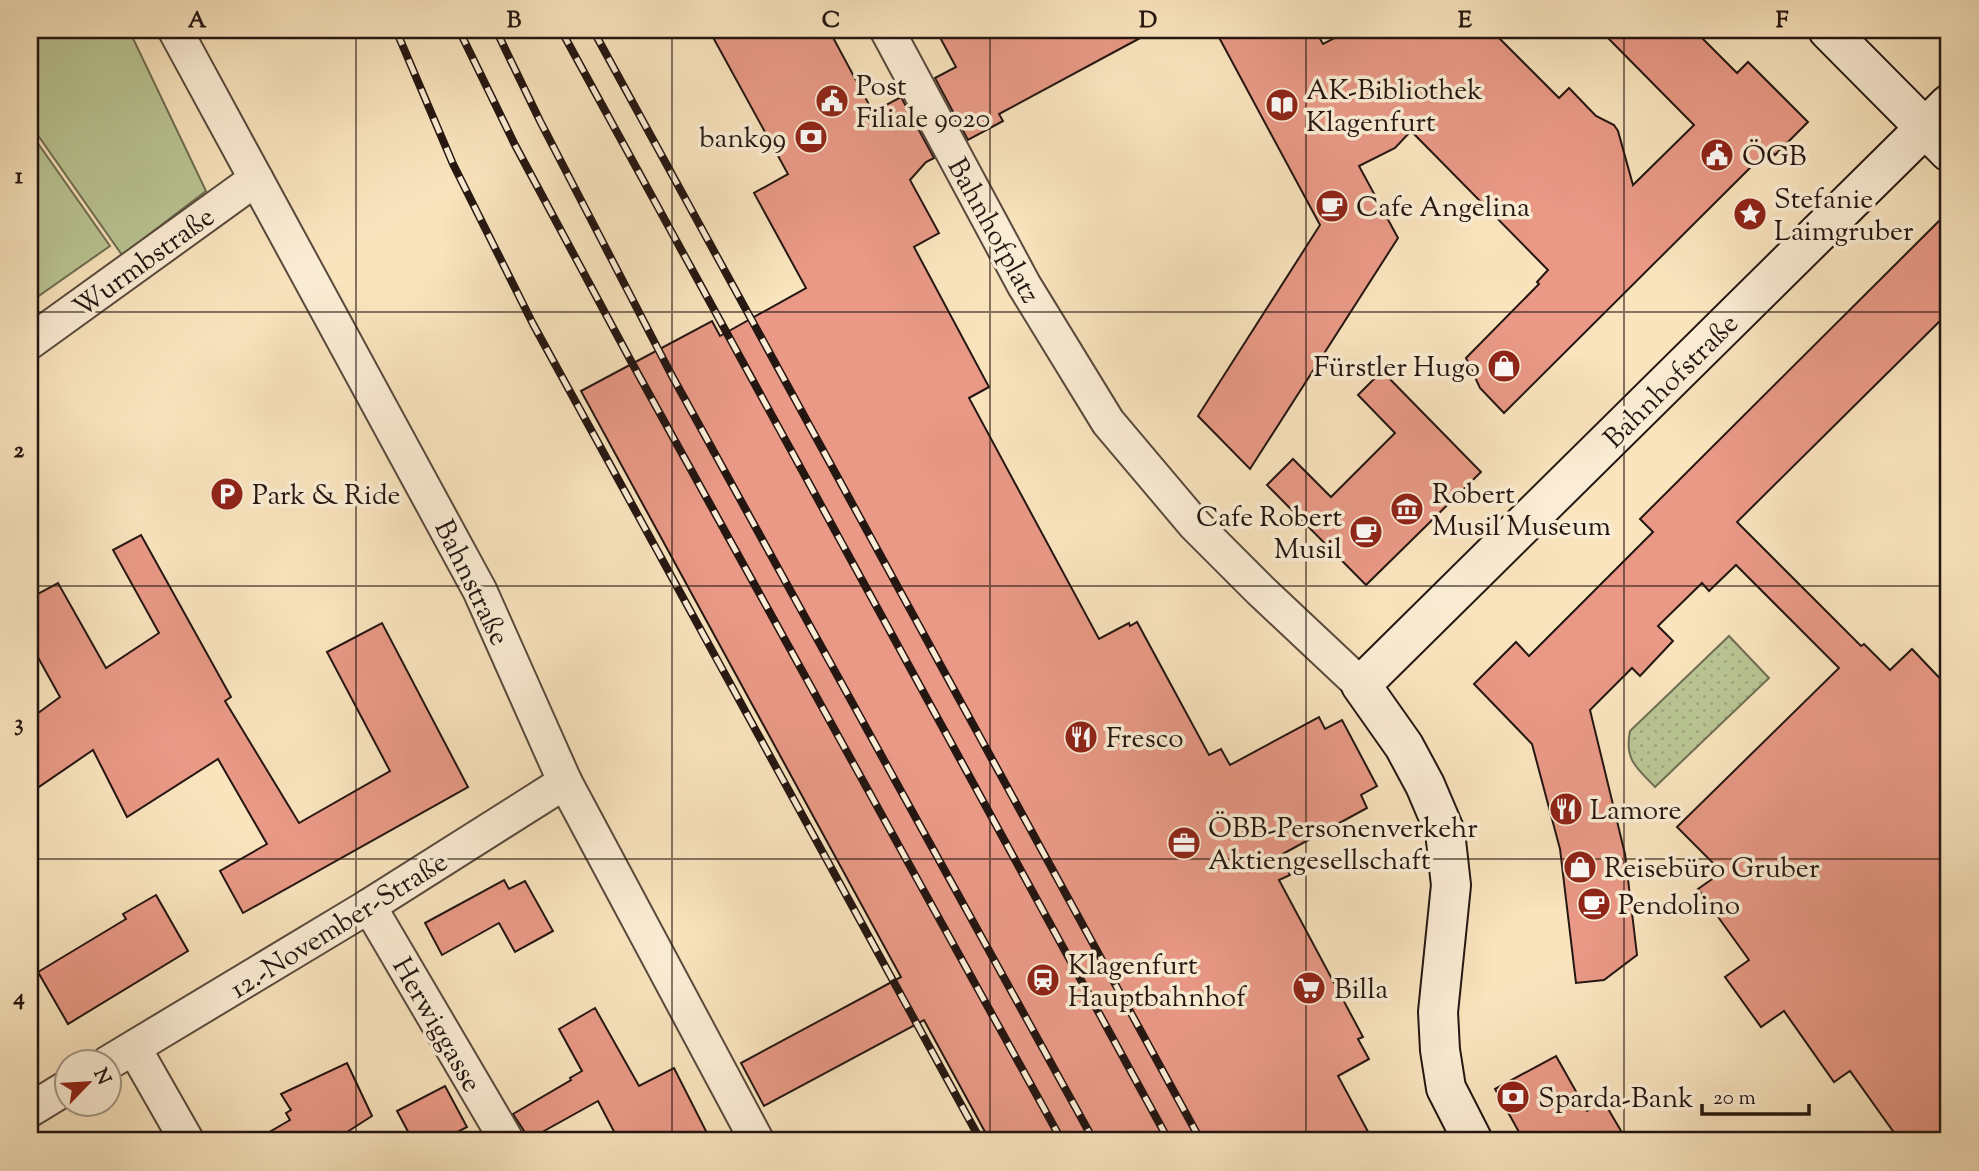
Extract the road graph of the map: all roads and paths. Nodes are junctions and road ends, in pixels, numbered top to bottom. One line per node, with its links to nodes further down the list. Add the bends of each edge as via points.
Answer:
1 (175, 30): 5 (street, Bahnstraße)
2 (887, 30): 7 (street, Bahnhofplatz, via 1024,285 1108,422 1177,506)
3 (1828, 30): 4 (street)
4 (1941, 128): 7 (street, Bahnhofstraße)
5 (256, 179): 6 (street, Wurmbstraße); 8 (street, Bahnstraße, via 480,590)
6 (30, 342)
7 (1362, 685): 17 (street, via 1404,746 1445,832 1451,885 1438,1012 1440,1050 1446,1088)
8 (565, 782): 9 (street, 12.-November-Straße); 16 (street, Bahnstraße)
9 (369, 906): 10 (street, 12.-November-Straße); 15 (street, Herwiggasse)
10 (122, 1055)
11 (122, 1057): 14 (street)
12 (52, 1097): 13 (street)
13 (30, 1110)
14 (187, 1141)
15 (507, 1141)
16 (757, 1141)
17 (1473, 1141)

